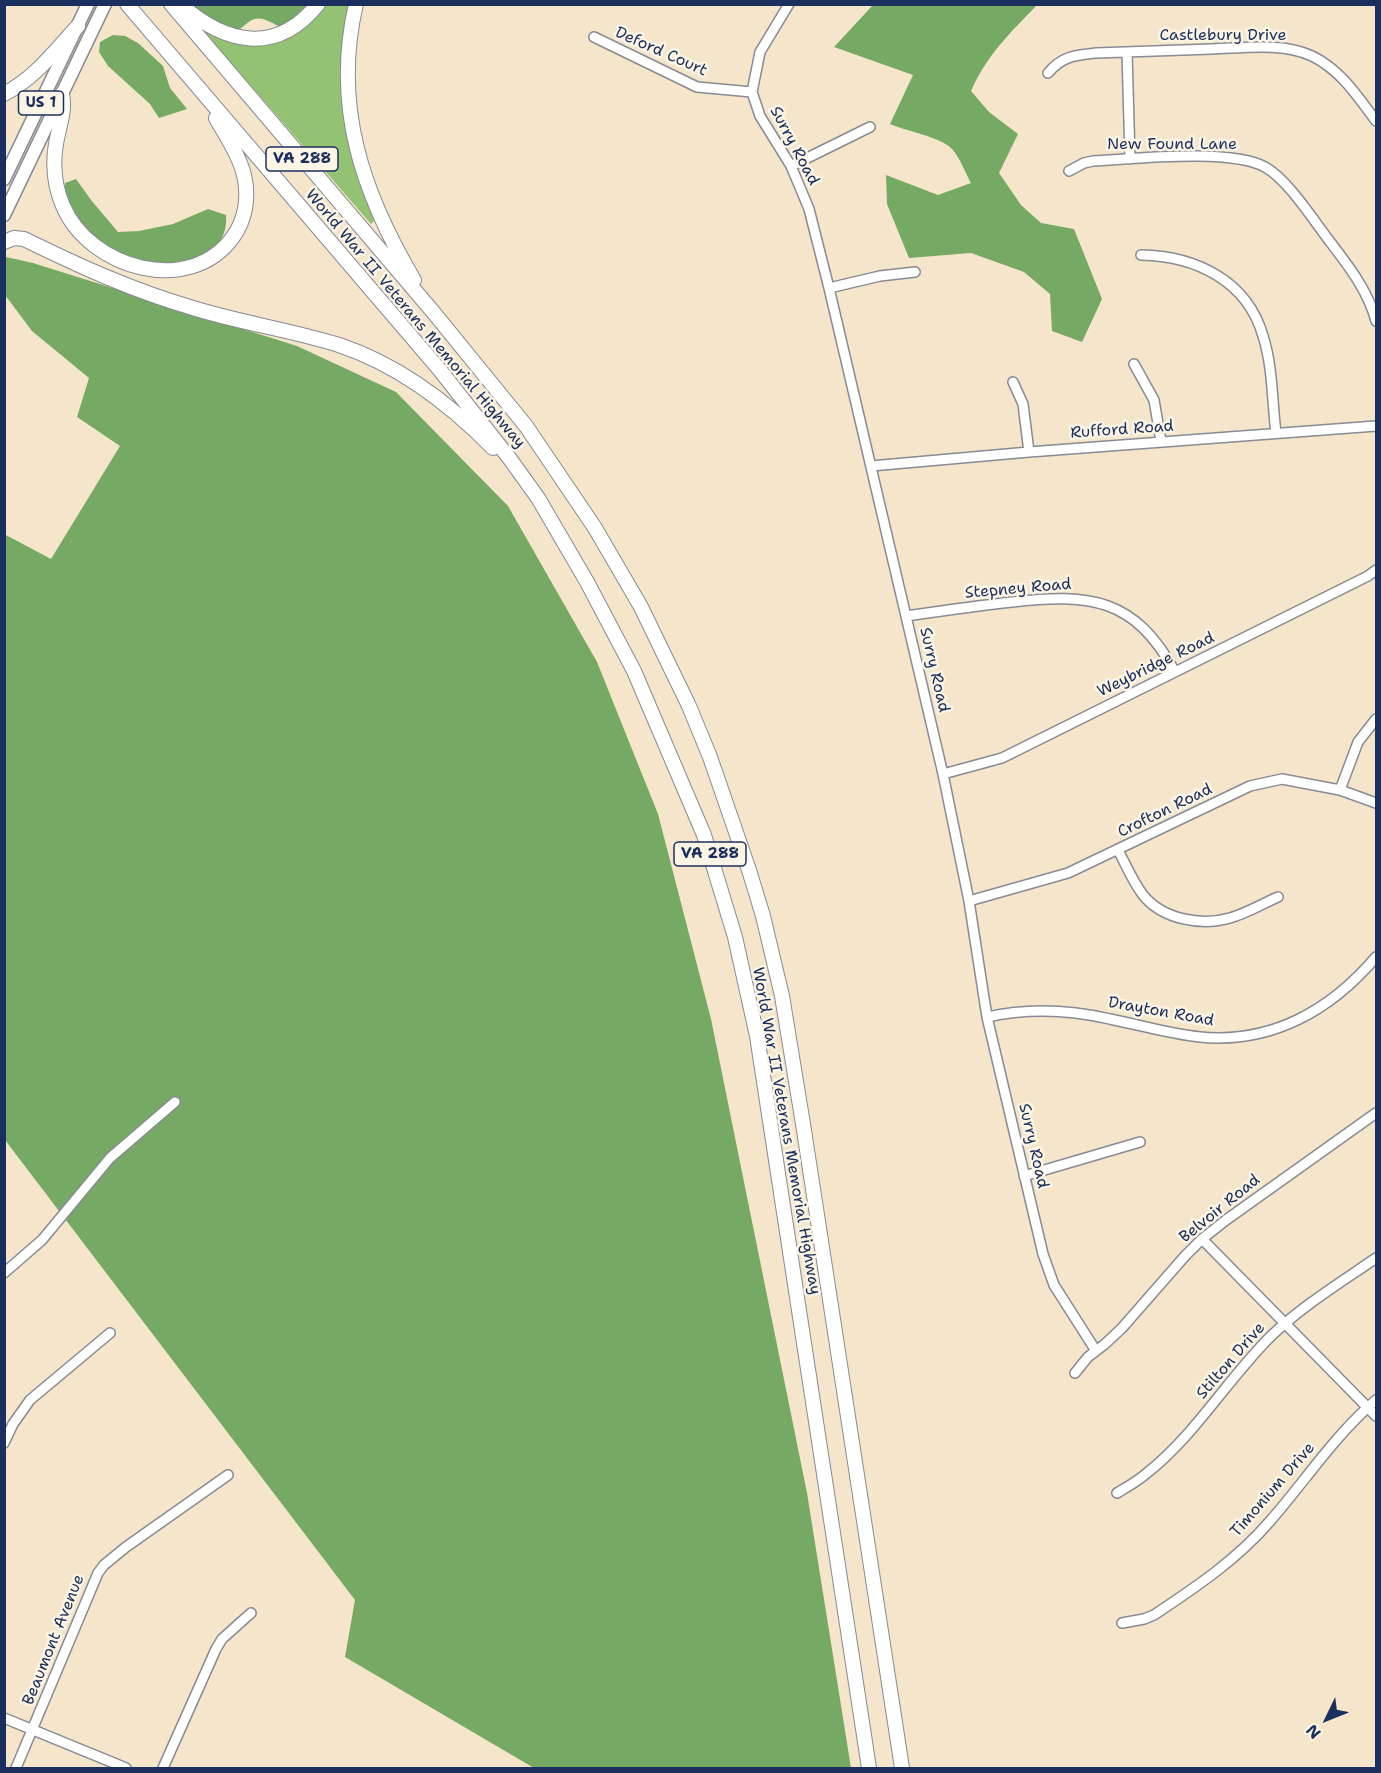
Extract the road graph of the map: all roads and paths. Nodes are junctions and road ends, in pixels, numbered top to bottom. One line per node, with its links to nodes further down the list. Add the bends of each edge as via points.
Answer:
1 (88, 4): 9 (main road, US 1)
2 (105, 4): 16 (main road, US 1)
3 (171, 4): 28 (highway, World War II Veterans Memorial Highway / VA 288)
4 (180, 4): 5 (highway, via 212,29 256,39 291,29)
5 (318, 4)
6 (356, 4): 28 (highway, via 348,77 357,150 391,241)
7 (789, 4): 14 (street, Surry Road, via 760,52)
8 (130, 8): 13 (highway, World War II Veterans Memorial Highway / VA 288)
9 (78, 27): 15 (highway, via 28,79); 22 (main road, US 1)
10 (594, 37): 14 (street, Deford Court, via 697,87)
11 (1126, 52): 12 (street, Castlebury Drive, via 1071,56); 17 (street, Castlebury Drive, via 1271,48 1302,52 1335,71); 19 (street)
12 (1048, 73)
13 (198, 87): 16 (highway, via 240,163 246,200 242,222 220,252 202,264 177,270 146,268 116,259 89,241 71,221 58,194 54,165 65,106); 36 (highway, World War II Veterans Memorial Highway / VA 288, via 439,369)
14 (752, 92): 20 (street, Surry Road, via 760,116)
15 (4, 94)
16 (62, 94): 23 (main road, US 1)
17 (1377, 121)
18 (870, 127): 20 (street)
19 (1130, 159): 21 (street, New Found Lane, via 1084,162); 29 (street, New Found Lane, via 1230,157 1265,167 1282,181 1345,262 1364,290)
20 (791, 166): 27 (street, Surry Road, via 809,209)
21 (1070, 171)
22 (4, 179)
23 (4, 215)
24 (4, 242): 36 (highway, via 24,239 153,295 354,350 423,388)
25 (1141, 255): 33 (street, via 1196,264 1224,281 1245,301 1253,312 1268,355)
26 (915, 272): 27 (street)
27 (829, 288): 37 (street, Surry Road)
28 (434, 313): 75 (highway, World War II Veterans Memorial Highway / VA 288, via 526,426 595,528 632,592 689,706 749,870 774,962 796,1076)
29 (1377, 321)
30 (1134, 364): 34 (street, via 1154,400)
31 (1013, 382): 35 (street, via 1023,404)
32 (1377, 426): 33 (street, Rufford Road)
33 (1276, 433): 34 (street, Rufford Road)
34 (1161, 441): 35 (street, Rufford Road)
35 (1029, 452): 37 (street, Rufford Road)
36 (510, 459): 74 (highway, World War II Veterans Memorial Highway / VA 288, via 538,498 639,680 704,835 735,937 760,1058)
37 (871, 466): 39 (street, Surry Road)
38 (1377, 570): 40 (street, Weybridge Road)
39 (906, 616): 40 (street, Stepney Road, via 1020,601 1068,598 1095,602 1123,613 1145,628); 42 (street, Surry Road)
40 (1175, 672): 42 (street, Weybridge Road, via 1002,758)
41 (1377, 719): 43 (street, via 1358,742)
42 (943, 774): 47 (street, Surry Road)
43 (1340, 790): 44 (street, Crofton Road); 45 (street, Crofton Road, via 1282,779 1250,786)
44 (1377, 802)
45 (1118, 850): 46 (street, via 1152,905 1183,918 1228,918); 47 (street, Crofton Road, via 1068,873)
46 (1278, 897)
47 (969, 901): 49 (street, Surry Road)
48 (1377, 957): 49 (street, Drayton Road, via 1327,1005 1292,1023 1246,1035 1200,1037 1070,1013 1016,1012)
49 (987, 1017): 53 (street, Surry Road)
50 (175, 1102): 56 (street, via 110,1158 42,1240)
51 (1377, 1113): 54 (street, Belvoir Road)
52 (1140, 1142): 53 (street)
53 (1024, 1176): 59 (street, Surry Road, via 1054,1285)
54 (1202, 1239): 57 (street); 59 (street, Belvoir Road, via 1122,1328)
55 (1377, 1257): 57 (street, Stilton Drive)
56 (4, 1273)
57 (1285, 1323): 62 (street); 66 (street, Stilton Drive, via 1167,1456)
58 (110, 1333): 64 (street, via 30,1400)
59 (1096, 1351): 60 (street, Belvoir Road)
60 (1075, 1373)
61 (1377, 1400): 62 (street, Timonium Drive)
62 (1368, 1407): 63 (street); 68 (street, Timonium Drive, via 1337,1438 1270,1521 1231,1560 1154,1615)
63 (1377, 1416)
64 (4, 1443)
65 (228, 1475): 70 (street, Beaumont Avenue, via 104,1565)
66 (1117, 1493)
67 (251, 1613): 73 (street, via 216,1649)
68 (1122, 1623)
69 (4, 1718): 70 (street)
70 (33, 1729): 71 (street, Beaumont Avenue); 72 (street)
71 (16, 1768)
72 (126, 1768)
73 (163, 1768)
74 (869, 1768)
75 (902, 1768)

